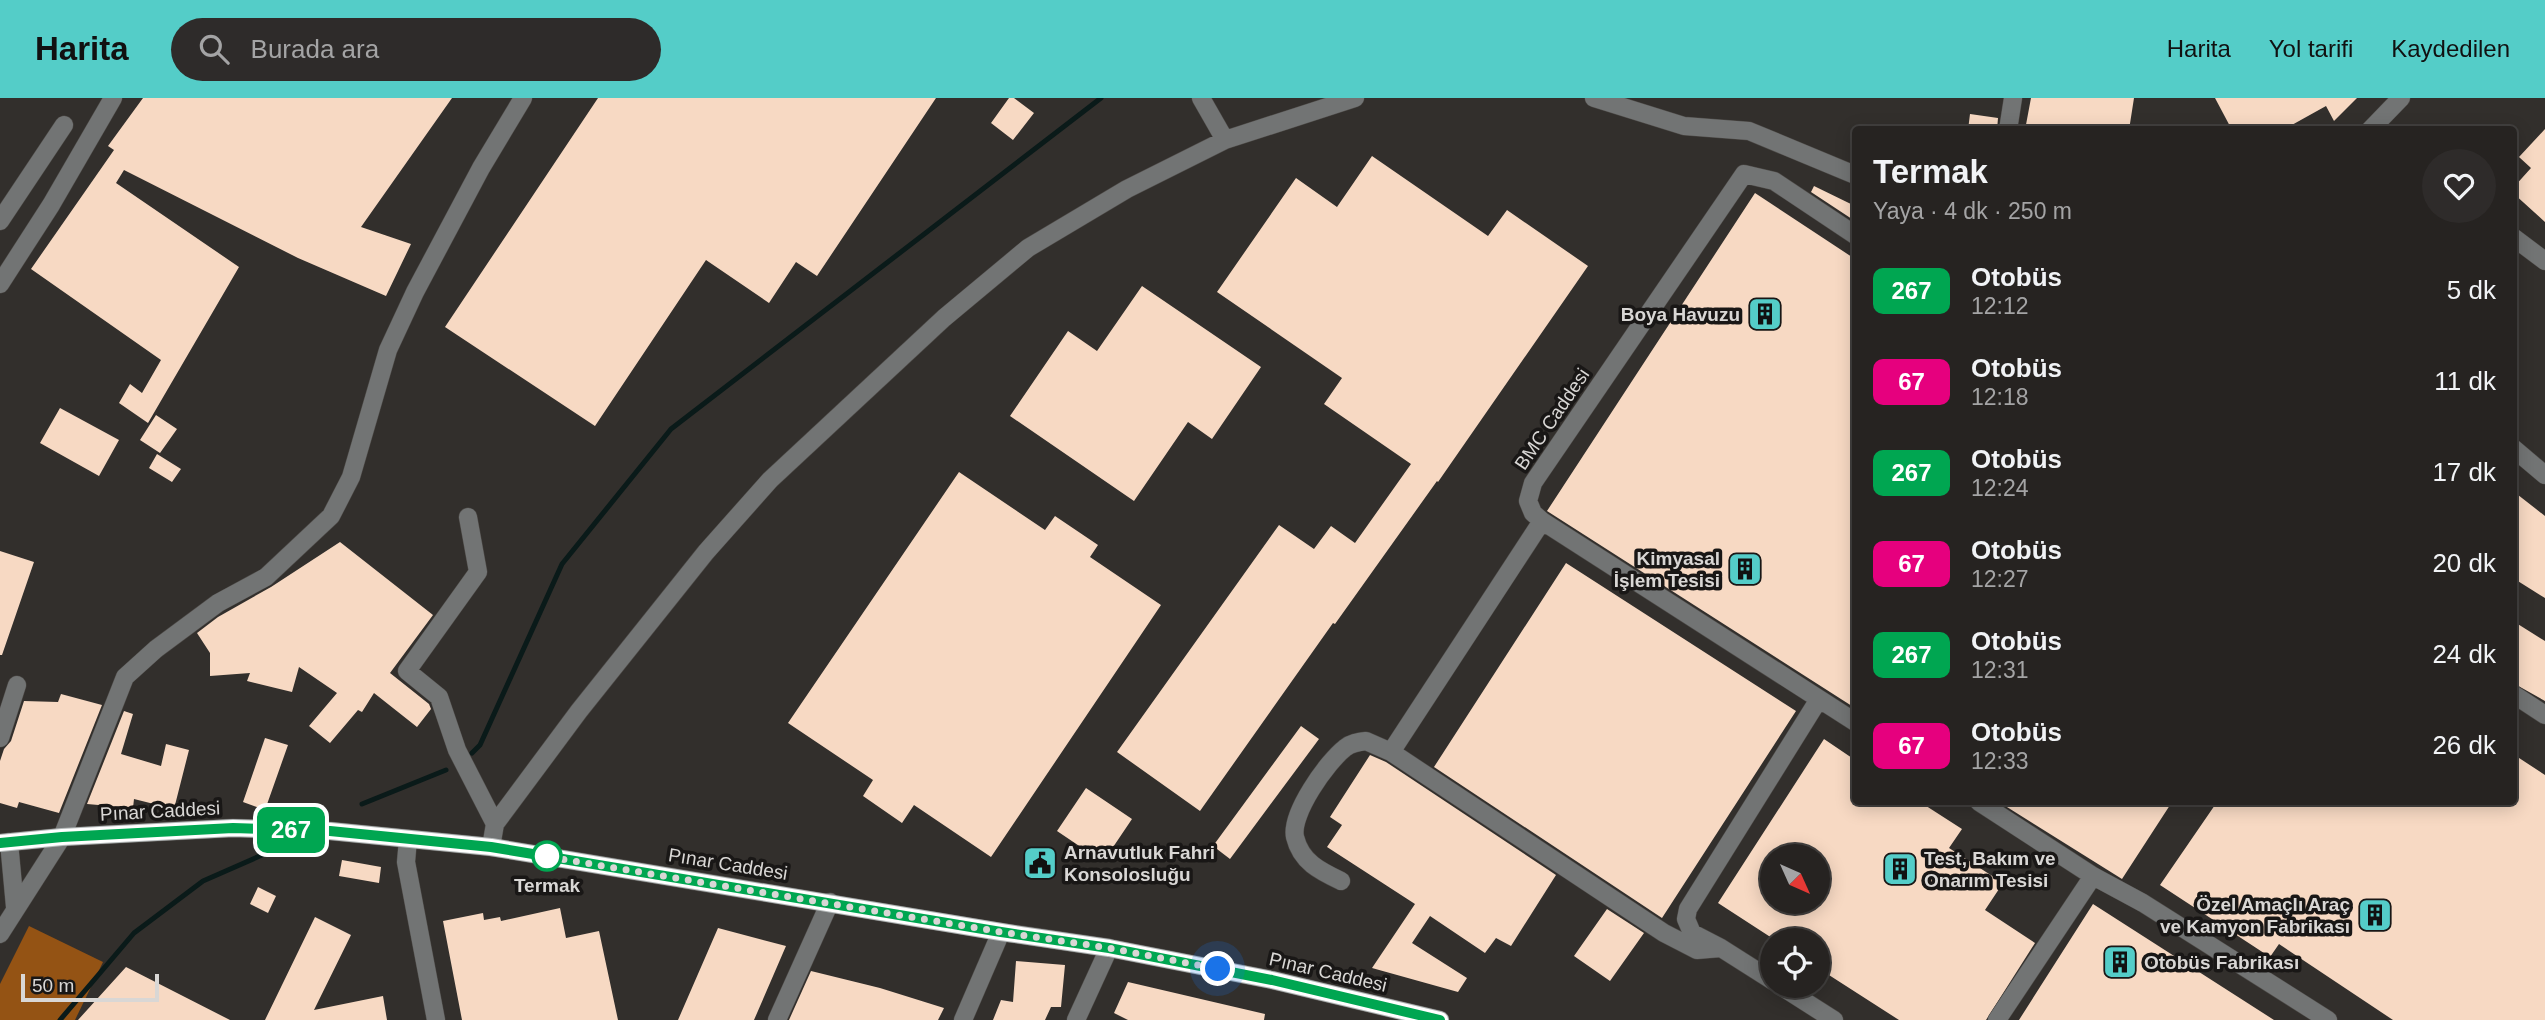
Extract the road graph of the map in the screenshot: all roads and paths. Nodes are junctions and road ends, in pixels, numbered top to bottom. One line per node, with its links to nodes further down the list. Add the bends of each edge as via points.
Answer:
1 (113, 98): 17 (street, via 51,205)
2 (523, 98): 31 (street, via 481,167 388,350 351,478 331,516 266,576 218,603 125,677)
3 (1201, 98): 11 (street)
4 (1355, 98): 11 (street)
5 (1594, 98): 12 (street, via 1684,126 1749,131)
6 (2013, 98): 9 (street)
7 (2401, 98): 10 (street)
8 (64, 125): 13 (street)
9 (2009, 126)
10 (2374, 126)
11 (1225, 140): 30 (street, via 1128,189 1028,248 843,411 770,480 706,552)
12 (1852, 174)
13 (0, 220)
14 (1852, 233): 21 (street, BMC Caddesi, via 1773,181 1744,174 1533,483 1528,501)
15 (2517, 240): 16 (street)
16 (2545, 261)
17 (2, 275)
18 (2517, 451): 19 (street)
19 (2544, 473)
20 (468, 517): 30 (street, via 478,572 407,671 439,697 457,750)
21 (1542, 522): 24 (street); 28 (street)
22 (17, 685): 27 (street)
23 (2517, 697): 25 (street)
24 (1819, 699): 26 (street); 42 (street, via 1688,909 1686,919 1692,933)
25 (2545, 715)
26 (1852, 720)
27 (0, 738)
28 (1391, 752): 36 (street, via 1366,741 1352,744 1329,765 1302,806 1294,834 1305,859); 42 (street, via 1664,933 1697,950)
29 (1984, 805): 35 (street)
30 (495, 824): 34 (street)
31 (62, 837): 32 (main road, Pınar Caddesi, via 233,828); 33 (main road, Pınar Caddesi); 38 (street)
32 (408, 839): 34 (main road, Pınar Caddesi); 45 (street, via 406,862)
33 (4, 843): 38 (street)
34 (491, 847): 37 (main road, Pınar Caddesi)
35 (2093, 876): 51 (street); 52 (street)
36 (1340, 881)
37 (830, 902): 39 (main road, Pınar Caddesi); 46 (street)
38 (15, 907): 40 (street)
39 (1001, 932): 41 (main road, Pınar Caddesi); 47 (street)
40 (0, 934)
41 (1109, 948): 48 (street); 49 (main road, Pınar Caddesi)
42 (1721, 948): 43 (street)
43 (1760, 973)
44 (1799, 998): 50 (street)
45 (436, 1020)
46 (777, 1020)
47 (963, 1020)
48 (1076, 1020)
49 (1440, 1020)
50 (1834, 1020)
51 (1997, 1020)
52 (2328, 1020)

